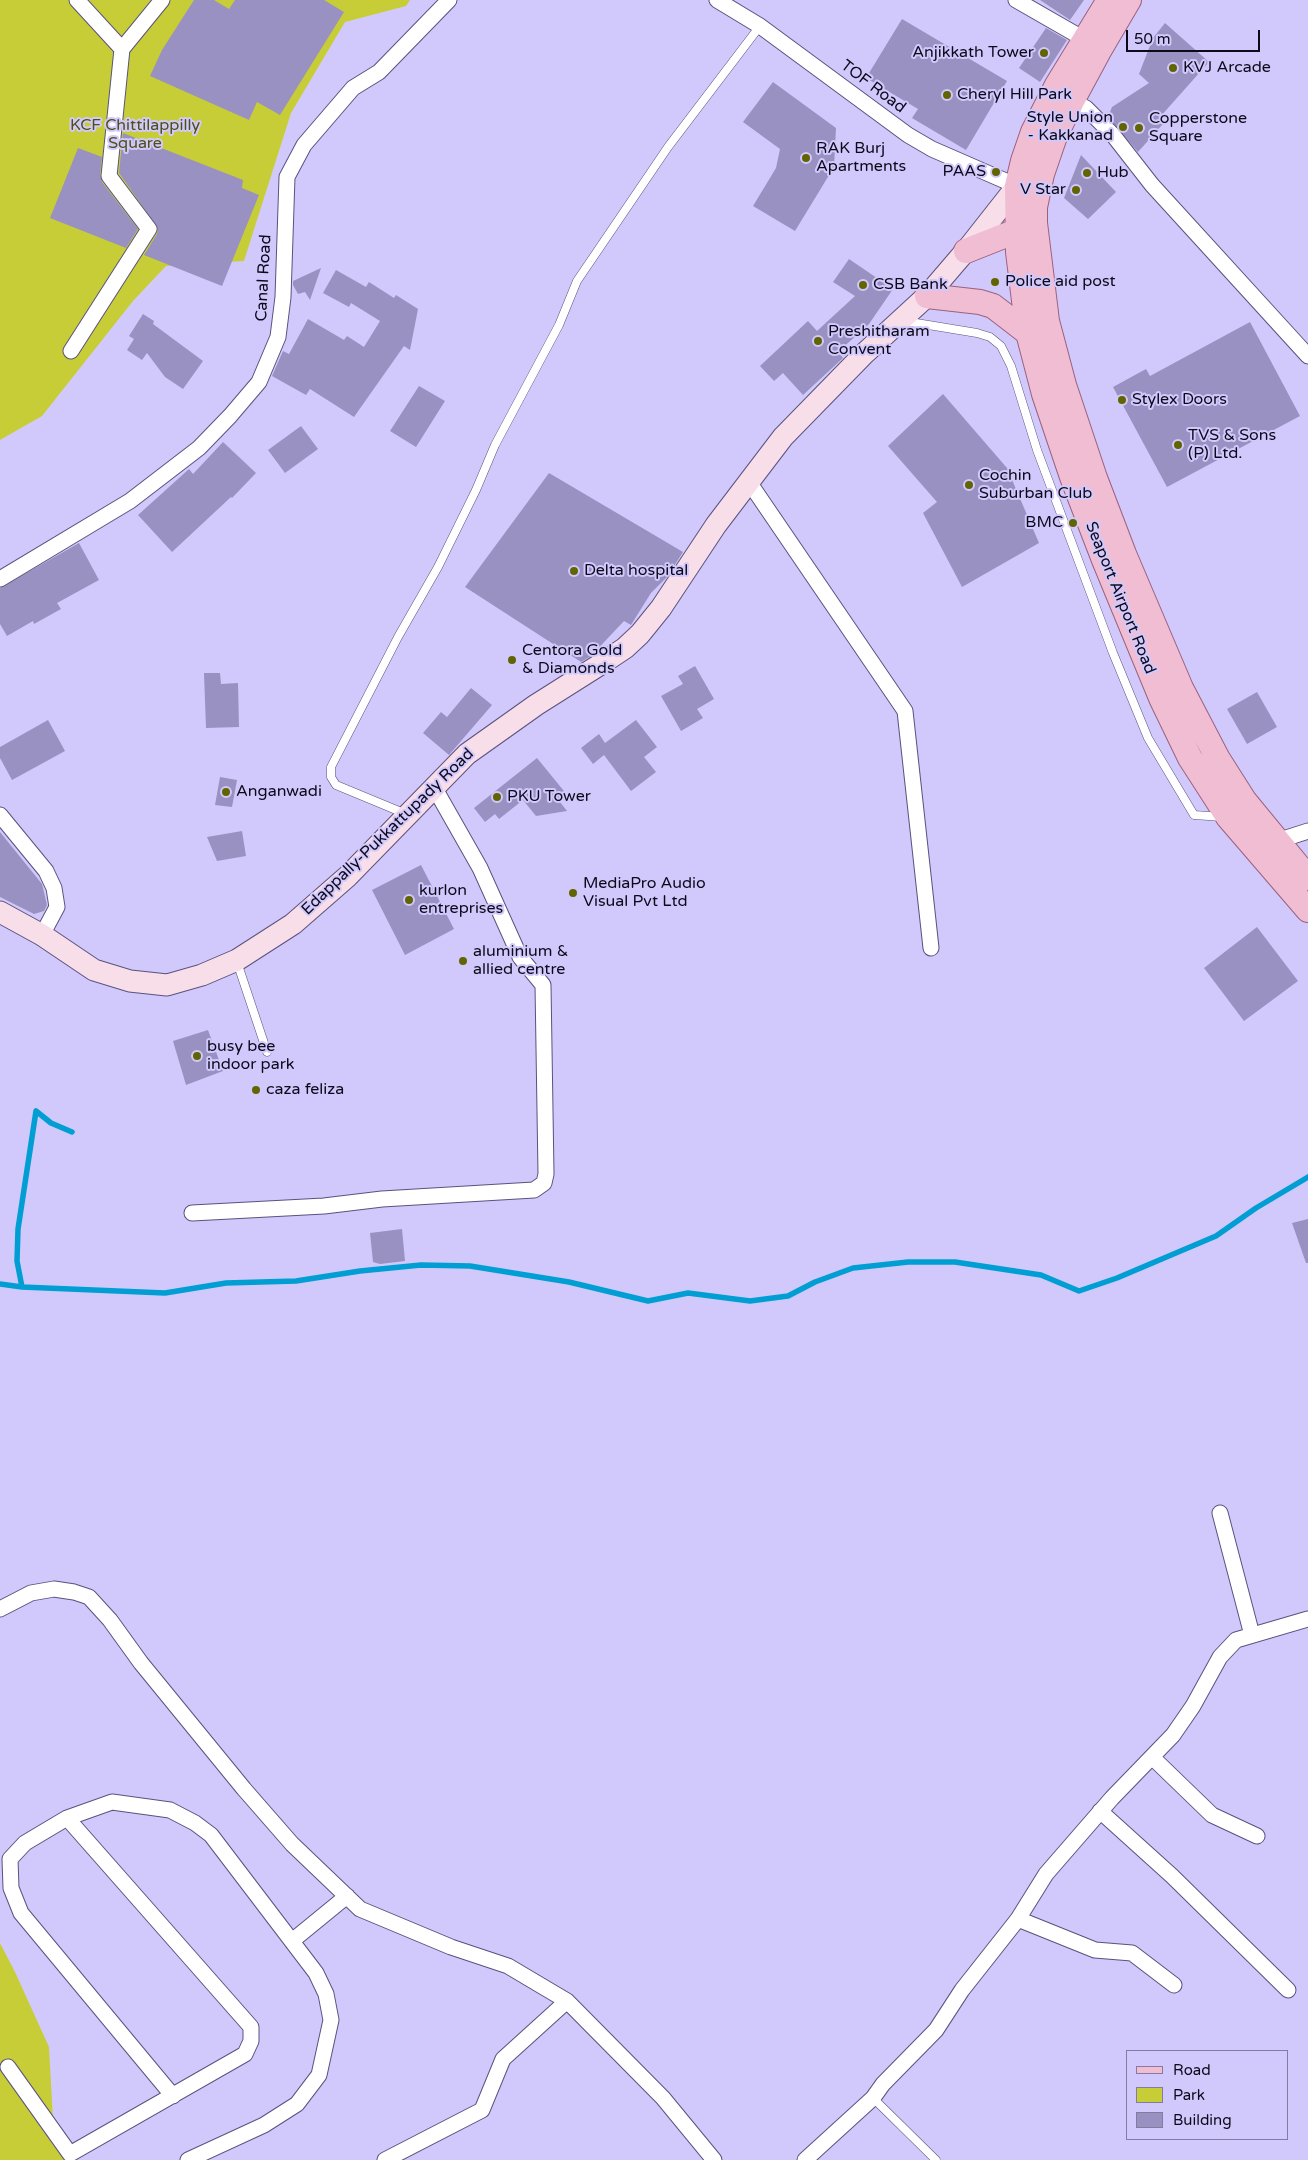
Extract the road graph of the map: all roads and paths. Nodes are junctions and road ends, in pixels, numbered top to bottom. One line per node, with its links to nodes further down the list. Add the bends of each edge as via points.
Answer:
1 (77, 0): 10 (street)
2 (162, 0): 10 (street)
3 (449, 0): 21 (street, Canal Road, via 379,72 353,88 304,145 287,177 283,297 278,337 259,382 199,448 130,501)
4 (717, 0): 8 (street, TOF Road)
5 (1016, 0): 9 (street)
6 (1109, 0): 9 (main road, Seaport Airport Road)
7 (1130, 0): 11 (main road, Seaport Airport Road)
8 (760, 26): 12 (street, TOF Road, via 908,135 946,156); 24 (lane, via 668,147 577,281 559,325 495,445 438,567 393,645 331,767 331,778 336,785)
9 (1084, 39): 12 (main road, Seaport Airport Road, via 1033,132 1023,161)
10 (122, 49): 18 (street, via 109,176 149,229)
11 (1072, 102): 12 (main road, Seaport Airport Road); 19 (street, via 1086,108 1113,135 1152,185)
12 (1028, 186): 13 (main road, Seaport Airport Road, via 1035,207); 14 (main road, Edappally-Pukkattupady Road)
13 (1027, 228): 14 (main road); 17 (main road, Seaport Airport Road, via 1018,252); 27 (main road, Seaport Airport Road, via 1064,385 1124,554 1181,688 1218,759 1244,800)
14 (966, 251): 15 (main road, Edappally-Pukkattupady Road)
15 (927, 296): 16 (main road, Edappally-Pukkattupady Road); 17 (main road, via 993,306)
16 (899, 321): 20 (main road, Edappally-Pukkattupady Road, via 783,437); 25 (lane, via 977,333 990,337 1001,346 1011,366 1037,450 1109,644 1148,738 1194,815)
17 (1028, 333): 25 (main road, Seaport Airport Road, via 1044,394 1072,477 1149,670 1190,758)
18 (71, 351)
19 (1308, 356)
20 (749, 482): 22 (main road, Edappally-Pukkattupady Road, via 640,634 625,648 536,705 468,754); 32 (street, via 905,711)
21 (0, 579)
22 (434, 787): 24 (main road, Edappally-Pukkattupady Road); 35 (street, via 480,868 520,957 543,985 544,1183 534,1190)
23 (0, 814): 31 (street, via 46,871 54,888 57,907)
24 (408, 815): 33 (main road, Edappally-Pukkattupady Road, via 348,876 293,924)
25 (1228, 817): 29 (main road, Seaport Airport Road)
26 (1308, 831): 27 (street)
27 (1277, 841): 28 (main road, Seaport Airport Road)
28 (1308, 878)
29 (1308, 910)
30 (0, 912): 31 (main road, Edappally-Pukkattupady Road)
31 (42, 935): 33 (main road, Edappally-Pukkattupady Road, via 94,970 130,981 166,985)
32 (930, 948)
33 (237, 960): 34 (lane)
34 (267, 1052)
35 (192, 1213)
36 (1220, 1513): 39 (street)
37 (0, 1609): 44 (street, via 31,1593 54,1589 89,1597 244,1789 292,1844)
38 (1308, 1619): 39 (street)
39 (1252, 1635): 40 (street, via 1236,1640 1220,1658 1193,1706 1173,1735)
40 (1152, 1757): 41 (street); 43 (street, via 1212,1815)
41 (1100, 1811): 45 (street, via 1046,1874); 48 (street, via 1172,1876)
42 (67, 1818): 46 (street, via 112,1802 170,1810 194,1823 211,1835); 51 (street, via 25,1843 10,1859 11,1888 21,1913); 51 (street, via 251,2027 245,2054)
43 (1256, 1836)
44 (347, 1896): 46 (street); 49 (street, via 360,1909 451,1948 508,1966)
45 (1018, 1919): 47 (street, via 1095,1950 1132,1953); 52 (street, via 962,1990 936,2030)
46 (292, 1941): 54 (street, via 316,1973 326,1994 331,2020 318,2075 297,2104 264,2125)
47 (1174, 1985)
48 (1288, 1990)
49 (567, 2001): 55 (street, via 503,2059 482,2110); 56 (street, via 664,2098)
50 (8, 2067): 51 (street, via 70,2154)
51 (173, 2096)
52 (873, 2098): 53 (street); 57 (lane)
53 (813, 2157)
54 (188, 2160)
55 (385, 2160)
56 (714, 2160)
57 (936, 2160)

